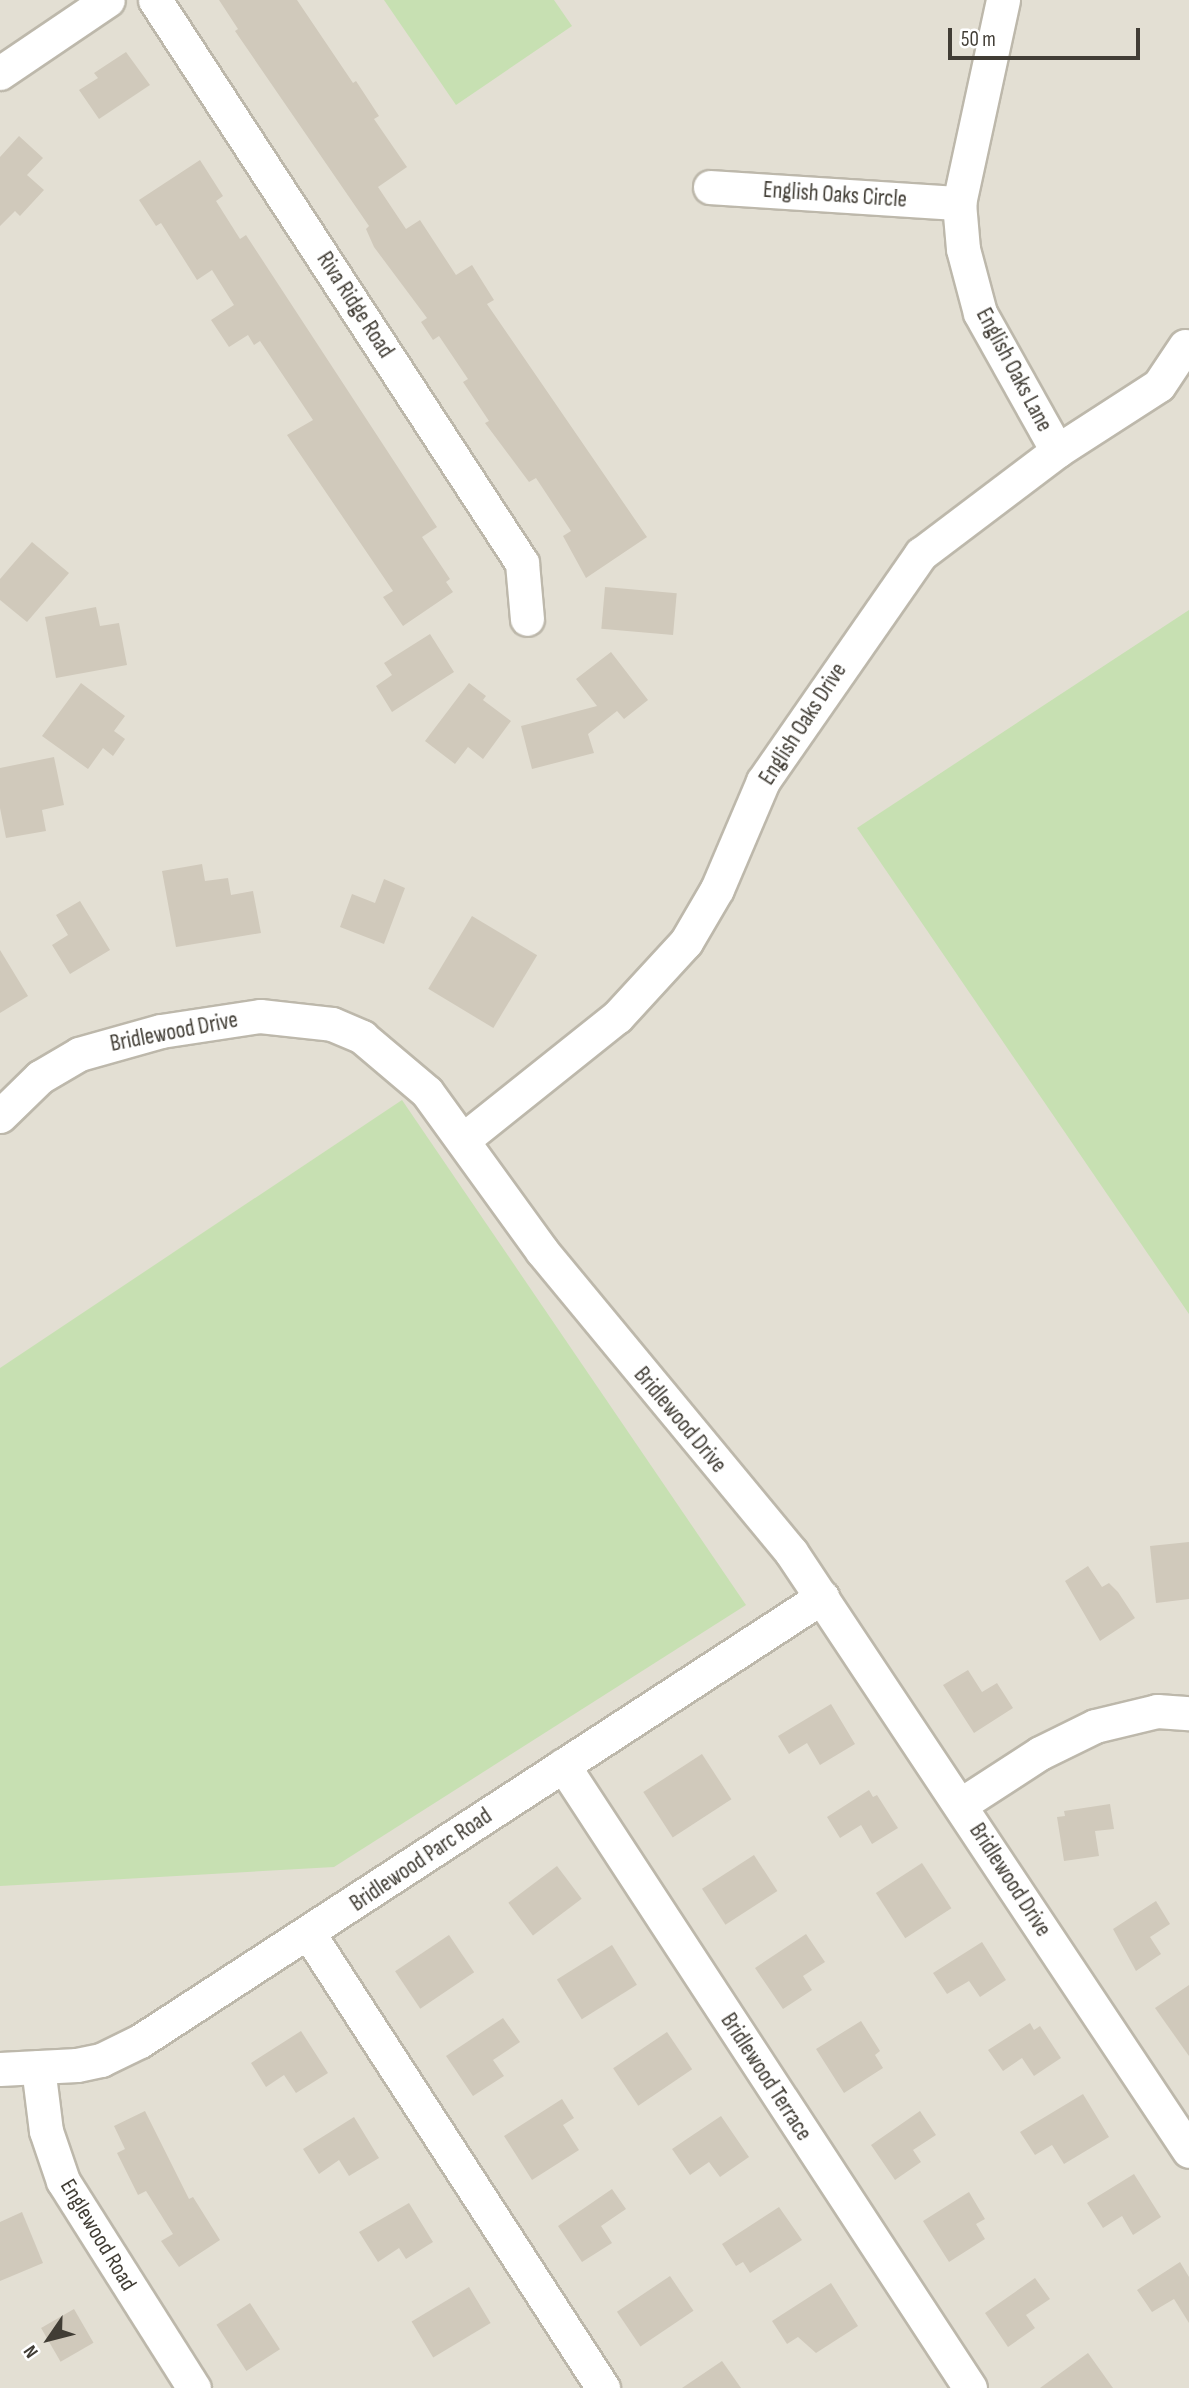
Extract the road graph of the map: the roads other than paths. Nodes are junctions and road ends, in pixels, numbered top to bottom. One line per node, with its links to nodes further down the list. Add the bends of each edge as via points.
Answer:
1 (108, 0): 4 (street)
2 (155, 0): 9 (street, Riva Ridge Road, via 522,563)
3 (1003, 0): 6 (street, English Oaks Lane)
4 (0, 73)
5 (710, 187): 6 (street, English Oaks Circle)
6 (959, 203): 8 (street, English Oaks Lane, via 963,249 980,313)
7 (1185, 346): 8 (street, English Oaks Drive, via 1159,385)
8 (1057, 451): 11 (street, English Oaks Drive, via 921,554 763,781 717,889 685,942 617,1017)
9 (527, 619)
10 (0, 1116): 11 (street, Bridlewood Drive, via 40,1077 104,1045 217,1019 295,1017 332,1024 362,1037 427,1092)
11 (464, 1139): 12 (street, Bridlewood Drive, via 542,1251 792,1552)
12 (822, 1597): 14 (street, Bridlewood Parc Road); 15 (street, Bridlewood Drive)
13 (1189, 1713): 15 (street, via 1157,1711 1108,1722 1040,1753)
14 (563, 1765): 16 (street, Bridlewood Parc Road); 22 (street, Bridlewood Terrace)
15 (960, 1805): 19 (street, Bridlewood Drive)
16 (309, 1934): 17 (street, Bridlewood Parc Road, via 120,2051 77,2065); 21 (street)
17 (38, 2067): 18 (street, Bridlewood Parc Road); 20 (street, Englewood Road, via 46,2131 63,2181)
18 (0, 2069)
19 (1189, 2151)
20 (194, 2388)
21 (603, 2388)
22 (970, 2388)

